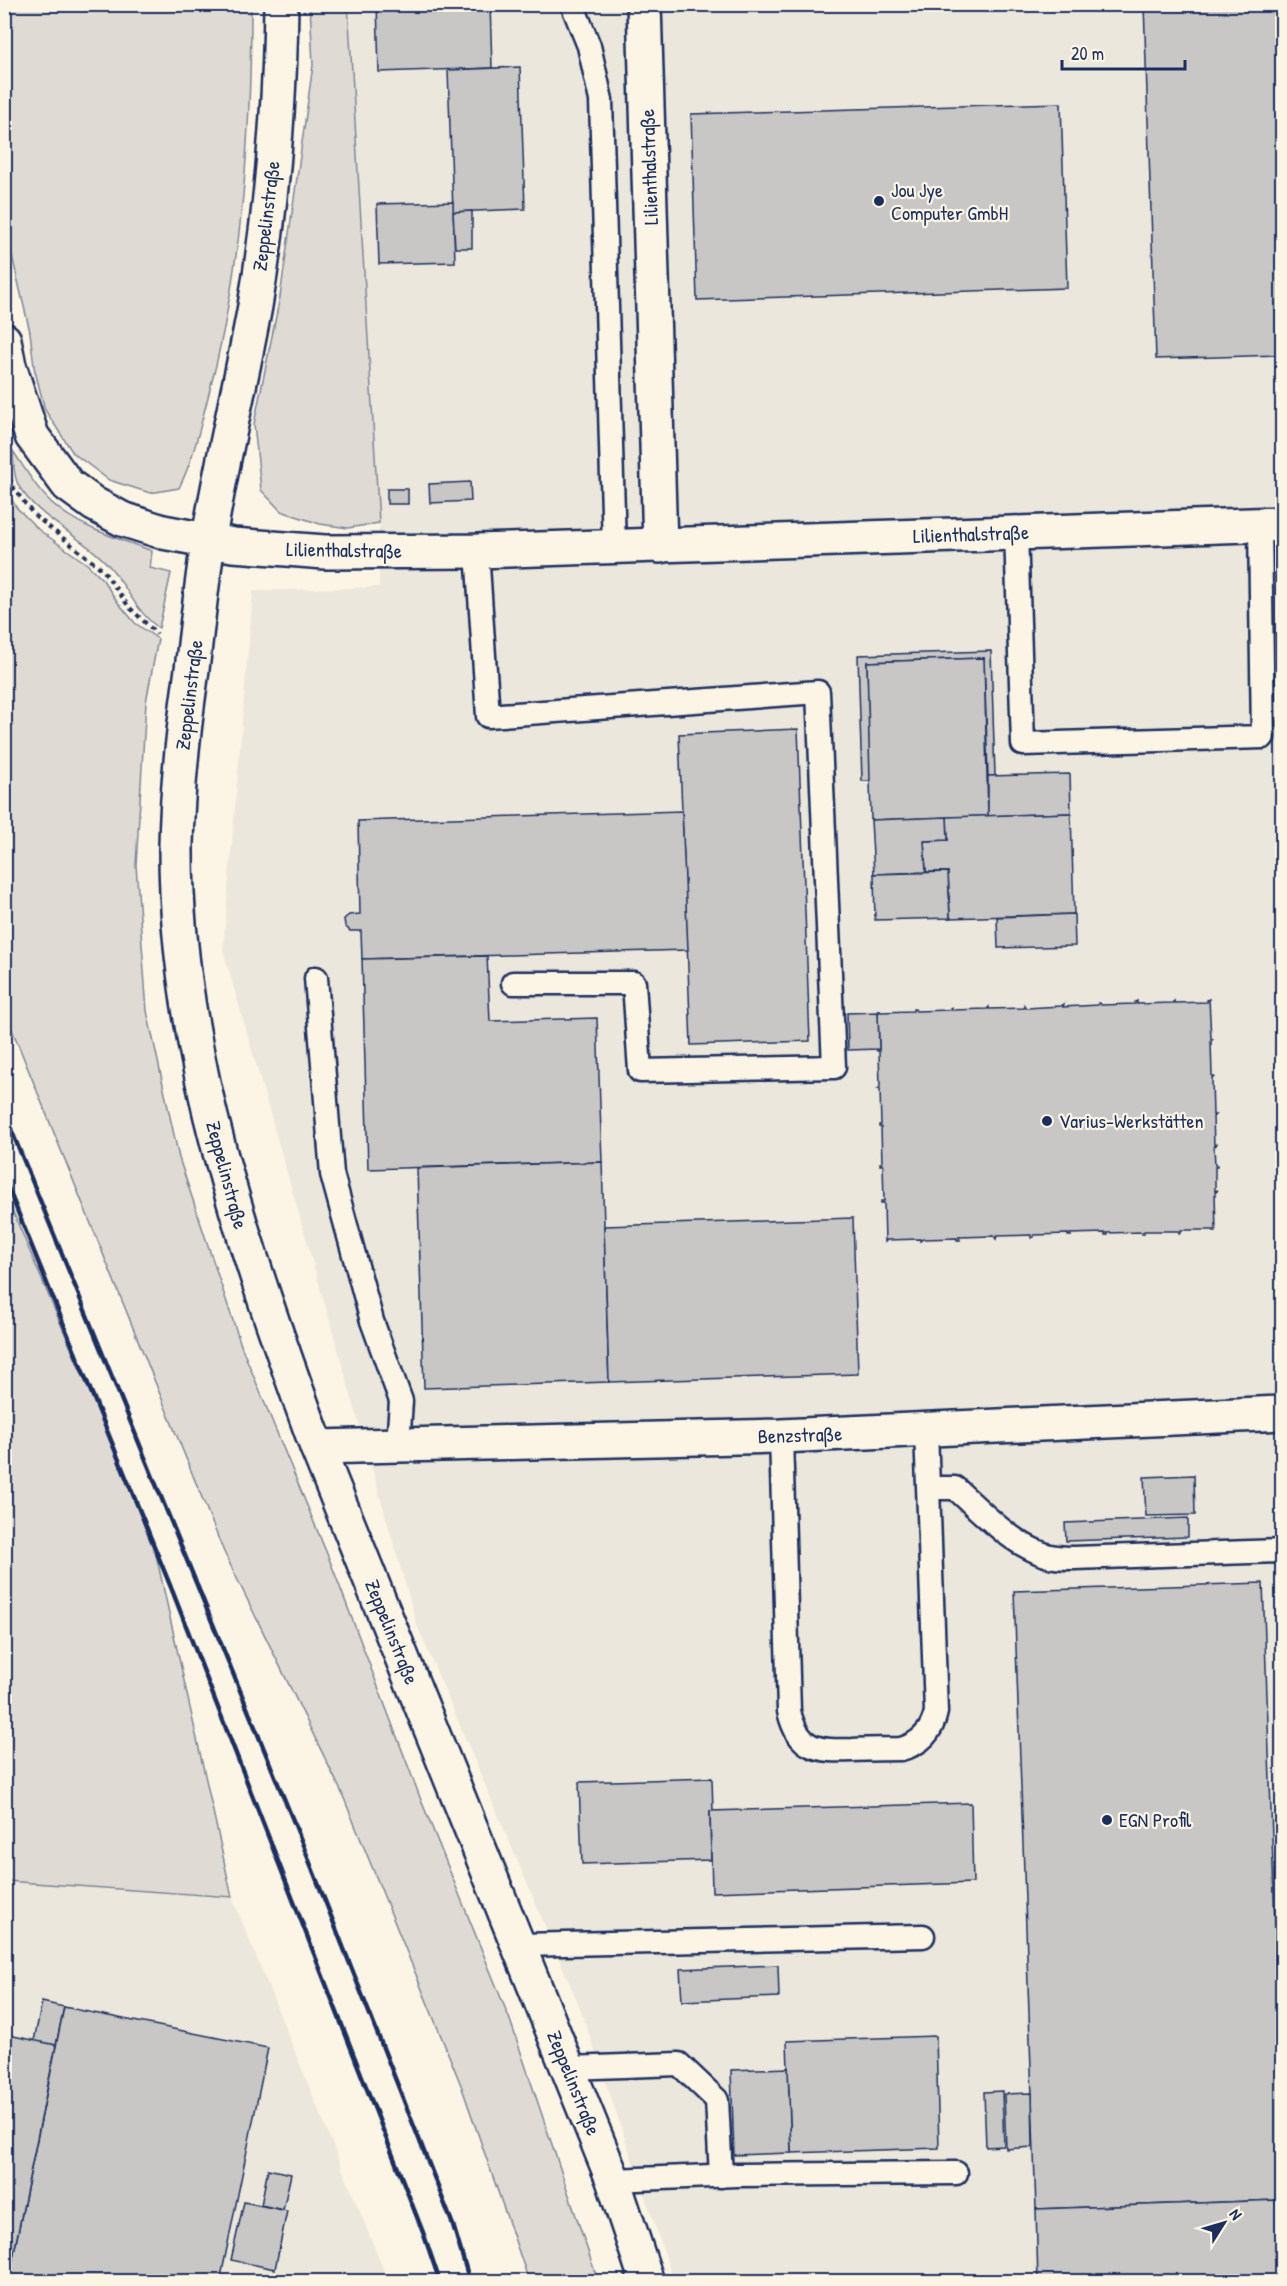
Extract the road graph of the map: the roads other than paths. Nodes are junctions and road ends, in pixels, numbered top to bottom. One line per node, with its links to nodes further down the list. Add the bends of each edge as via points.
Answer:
1 (281, 4): 7 (street, Zeppelinstraße, via 277,127 265,236)
2 (572, 4): 9 (lane, via 590,46 601,100)
3 (644, 4): 8 (street, Lilienthalstraße)
4 (4, 340): 7 (street, Lilienthalstraße, via 32,436 68,485 122,519)
5 (1271, 524): 6 (street, Lilienthalstraße); 6 (lane, via 1263,737 1023,744)
6 (1016, 532): 8 (street, Lilienthalstraße)
7 (208, 541): 10 (street, Lilienthalstraße, via 325,552); 17 (street, Zeppelinstraße, via 180,774 176,848 179,919 190,1011 207,1100 235,1205)
8 (660, 546): 9 (street, Lilienthalstraße)
9 (614, 547): 10 (street, Lilienthalstraße)
10 (477, 551): 12 (lane, via 488,716 818,692 834,1067 640,1071 634,982)
11 (316, 978): 16 (lane, via 332,1174 372,1321 401,1401)
12 (513, 983)
13 (1282, 1413): 14 (street, Benzstraße)
14 (926, 1430): 15 (street, Benzstraße); 18 (lane)
15 (782, 1436): 16 (street, Benzstraße); 18 (lane, via 789,1711 796,1731 816,1748 901,1749 917,1743 932,1726 936,1706)
16 (398, 1445): 17 (street, Benzstraße)
17 (317, 1447): 21 (street, Zeppelinstraße)
18 (929, 1488): 19 (lane, via 955,1488 1011,1536 1048,1556)
19 (1282, 1551)
20 (923, 1936): 21 (lane)
21 (519, 1945): 22 (street, Zeppelinstraße)
22 (568, 2068): 24 (lane, via 679,2064 717,2100); 25 (street, Zeppelinstraße)
23 (956, 2173): 24 (lane)
24 (721, 2176): 25 (lane)
25 (613, 2180): 26 (street, Zeppelinstraße)
26 (647, 2282)

